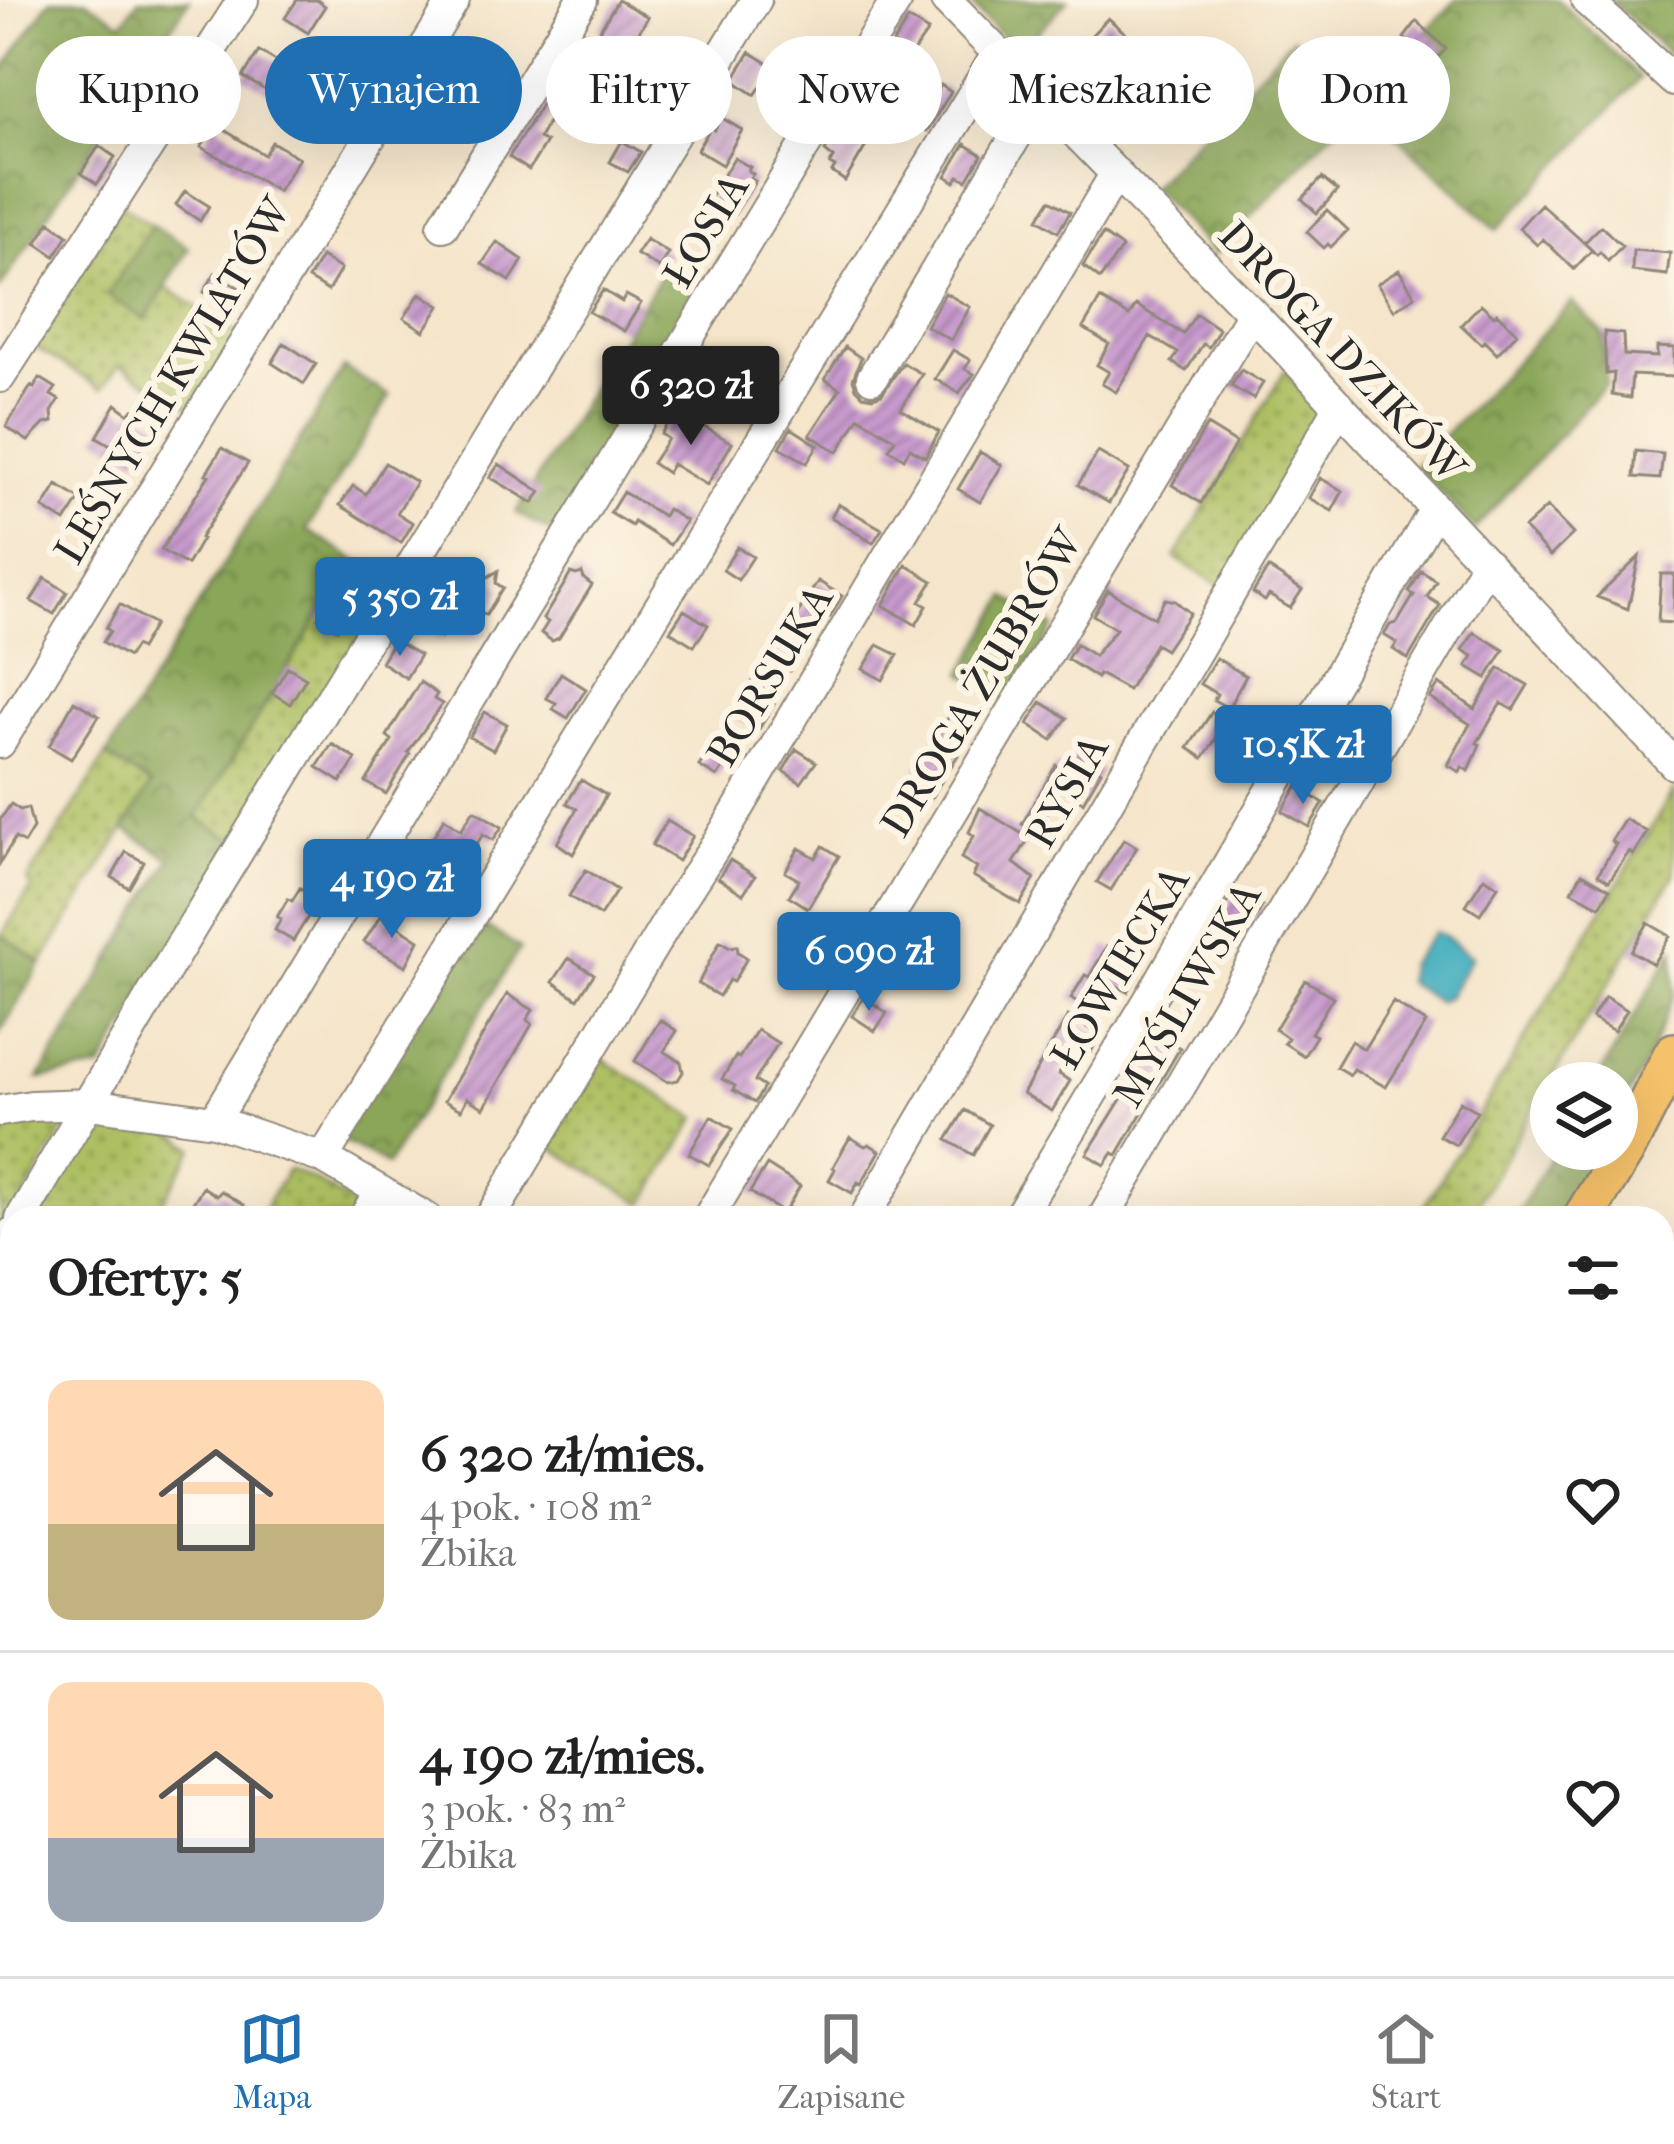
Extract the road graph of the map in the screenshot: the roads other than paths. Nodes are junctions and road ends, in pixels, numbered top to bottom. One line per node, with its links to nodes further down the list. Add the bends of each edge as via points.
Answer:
1 (242, 0): 16 (street)
2 (454, 0): 21 (street, LEŚNYCH KWIATÓW)
3 (582, 0): 14 (street)
4 (756, 0): 24 (street)
5 (897, 0): 26 (street, ŁOSIA)
6 (946, 0): 8 (street, DROGA DZIKÓW)
7 (1586, 0): 9 (street)
8 (981, 36)
9 (1674, 82)
10 (966, 105): 27 (street)
11 (1012, 144): 17 (street)
12 (1087, 144): 13 (street, DROGA DZIKÓW)
13 (1116, 173): 15 (street, DROGA DZIKÓW); 30 (street, BORSUKA)
14 (443, 226)
15 (1252, 313): 18 (street, DROGA DZIKÓW); 31 (street, DROGA ŻUBRÓW)
16 (0, 377)
17 (872, 379)
18 (1340, 406): 19 (street, DROGA DZIKÓW); 32 (street, RYSIA)
19 (1435, 508): 20 (street, DROGA DZIKÓW); 33 (street, ŁOWIECKA)
20 (1487, 563): 22 (street, DROGA DZIKÓW); 34 (street, MYŚLIWSKA)
21 (0, 742)
22 (1674, 764)
23 (1674, 1053): 35 (main road)
24 (89, 1104): 25 (street); 26 (street); 29 (street)
25 (0, 1111)
26 (214, 1121): 27 (street)
27 (322, 1158): 28 (street)
28 (372, 1205)
29 (28, 1206)
30 (497, 1206)
31 (715, 1206)
32 (871, 1206)
33 (1025, 1206)
34 (1110, 1206)
35 (1590, 1206)

